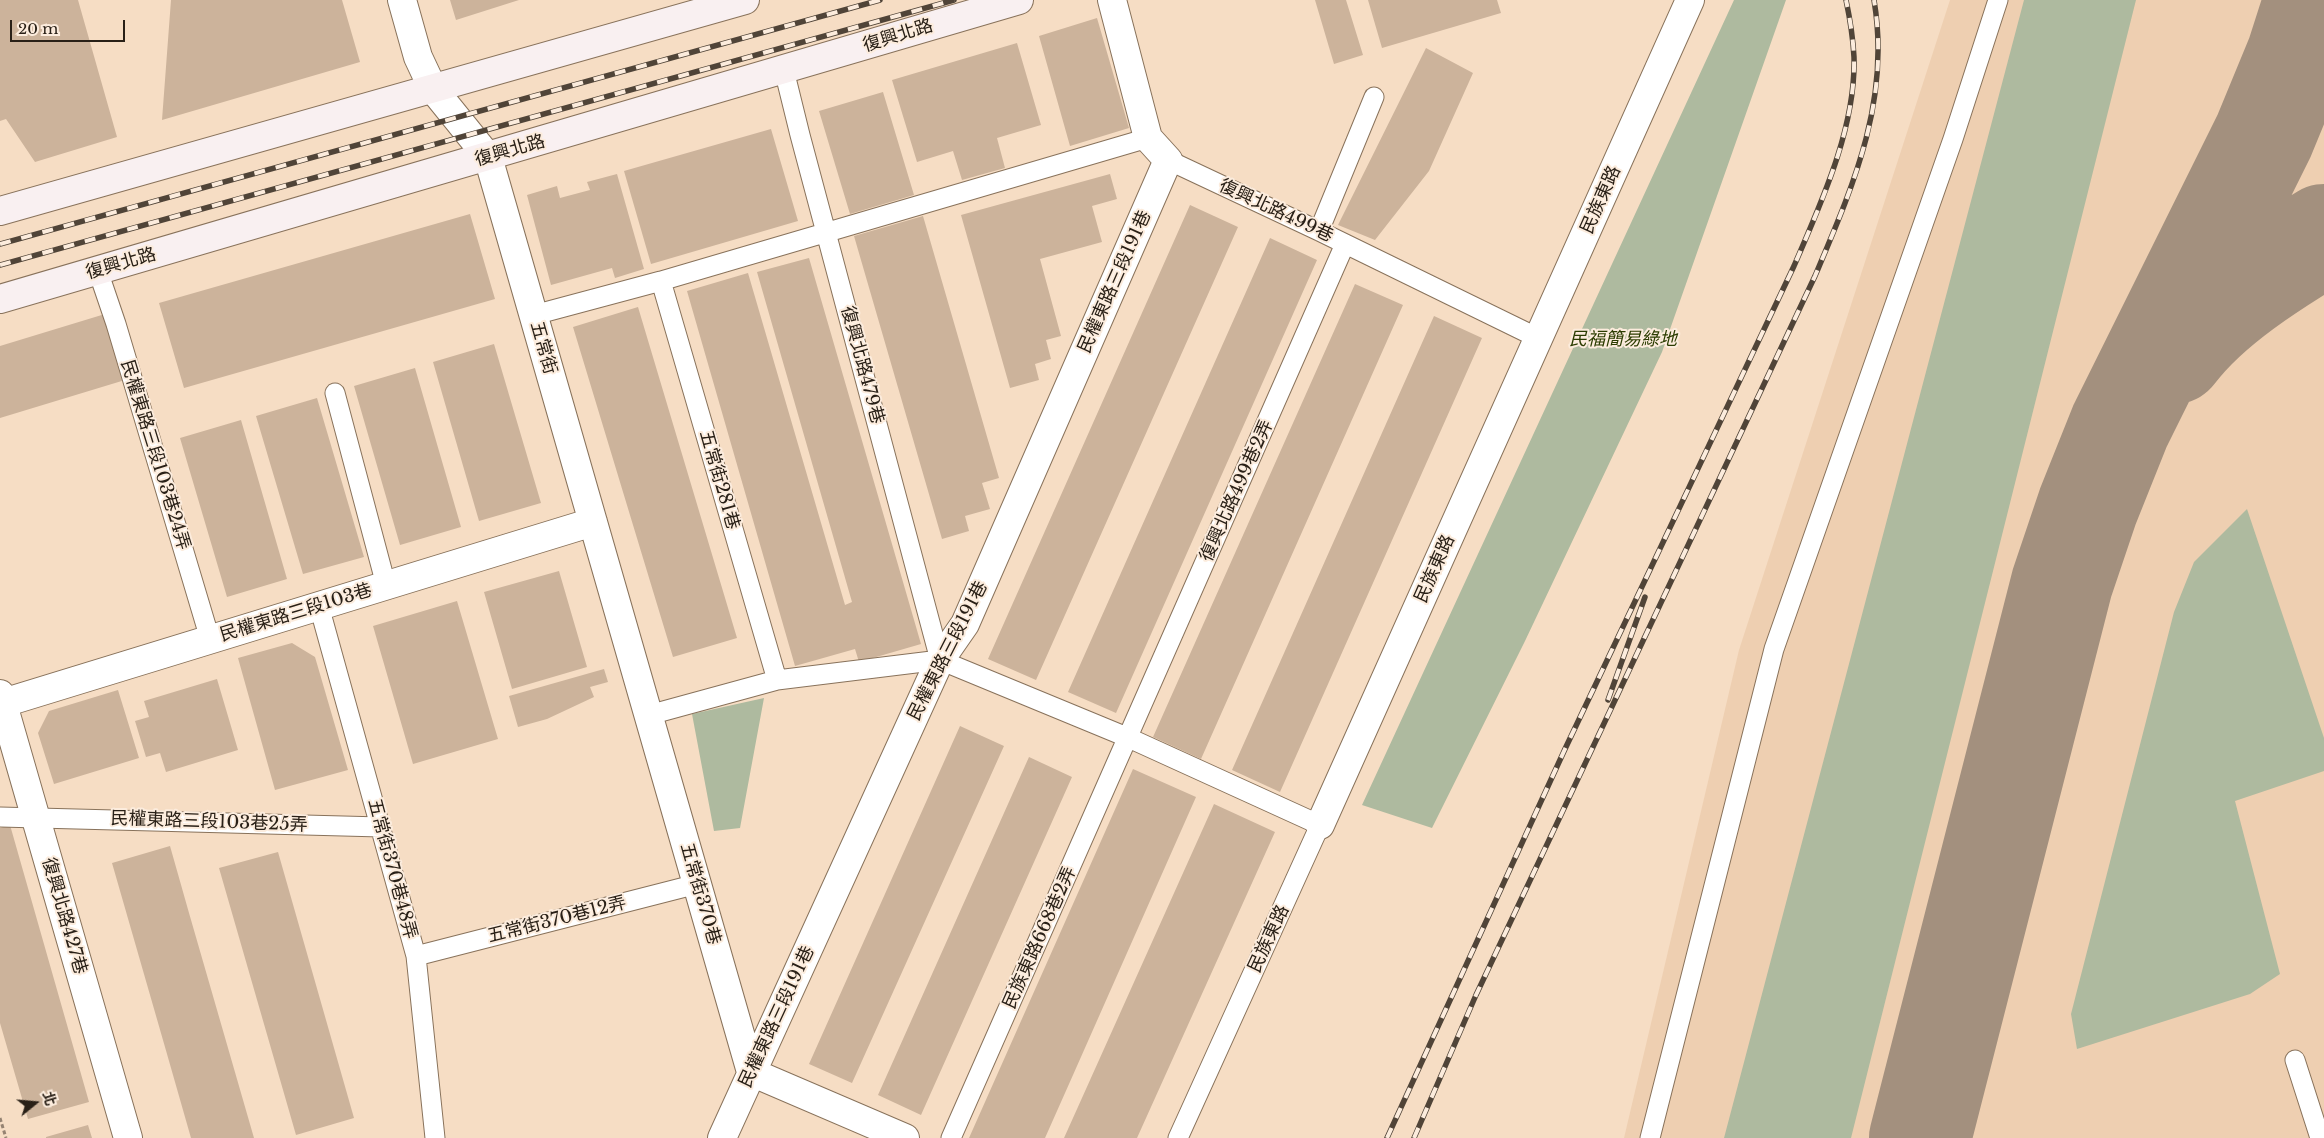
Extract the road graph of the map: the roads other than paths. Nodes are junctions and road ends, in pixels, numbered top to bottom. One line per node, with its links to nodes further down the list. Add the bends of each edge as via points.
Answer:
1 (402, 0): 8 (street, 五常街, via 418,57)
2 (745, 0): 8 (main road)
3 (1019, 0): 7 (main road, 復興北路)
4 (1112, 0): 10 (street, 復興北路499巷)
5 (1690, 0): 21 (street, 民族東路)
6 (1998, 0): 46 (lane, via 1953,139 1774,649)
7 (784, 70): 11 (main road, 復興北路); 15 (lane, 復興北路479巷)
8 (433, 89): 11 (street, 五常街); 13 (main road)
9 (1374, 97): 14 (lane)
10 (1148, 138): 12 (street, 復興北路499巷); 15 (lane)
11 (488, 157): 17 (main road, 復興北路); 20 (street, 五常街)
12 (1168, 160): 14 (lane, 復興北路499巷); 27 (street, 民權東路三段191巷, via 965,624)
13 (0, 211)
14 (1319, 231): 16 (lane, 復興北路499巷)
15 (827, 232): 18 (lane); 27 (lane, 復興北路479巷)
16 (1345, 244): 21 (lane, 復興北路499巷); 31 (lane, 復興北路499巷2弄)
17 (98, 271): 19 (main road, 復興北路); 26 (lane, 民權東路三段103巷24弄)
18 (661, 281): 20 (lane); 28 (lane, 五常街281巷)
19 (0, 299)
20 (534, 315): 23 (street, 五常街)
21 (1538, 338): 34 (street, 民族東路)
22 (336, 393): 24 (lane)
23 (593, 522): 24 (street, 民權東路三段103巷); 30 (street, 五常街)
24 (386, 585): 25 (street, 民權東路三段103巷)
25 (319, 606): 26 (street, 民權東路三段103巷); 35 (lane, 五常街370巷48弄)
26 (210, 639): 29 (street, 民權東路三段103巷)
27 (940, 660): 28 (lane); 31 (lane); 39 (street, 民權東路三段191巷)
28 (777, 680): 30 (lane)
29 (1, 701): 33 (street, 復興北路427巷)
30 (649, 715): 36 (street, 五常街370巷)
31 (1129, 738): 34 (lane); 44 (lane, 民族東路668巷2弄)
32 (0, 817): 33 (lane, 民權東路三段103巷25弄)
33 (36, 818): 35 (lane, 民權東路三段103巷25弄); 40 (street, 復興北路427巷)
34 (1320, 825): 45 (lane, 民族東路)
35 (381, 827): 37 (lane, 五常街370巷48弄)
36 (697, 884): 37 (lane, 五常街370巷12弄); 39 (street, 五常街370巷)
37 (416, 956): 41 (lane, 五常街370巷48弄)
38 (2295, 1060): 47 (lane)
39 (751, 1072): 42 (street, 民權東路三段191巷); 43 (street)
40 (128, 1138)
41 (434, 1138)
42 (722, 1138)
43 (905, 1138)
44 (951, 1138)
45 (1178, 1138)
46 (1650, 1138)
47 (2320, 1138)

